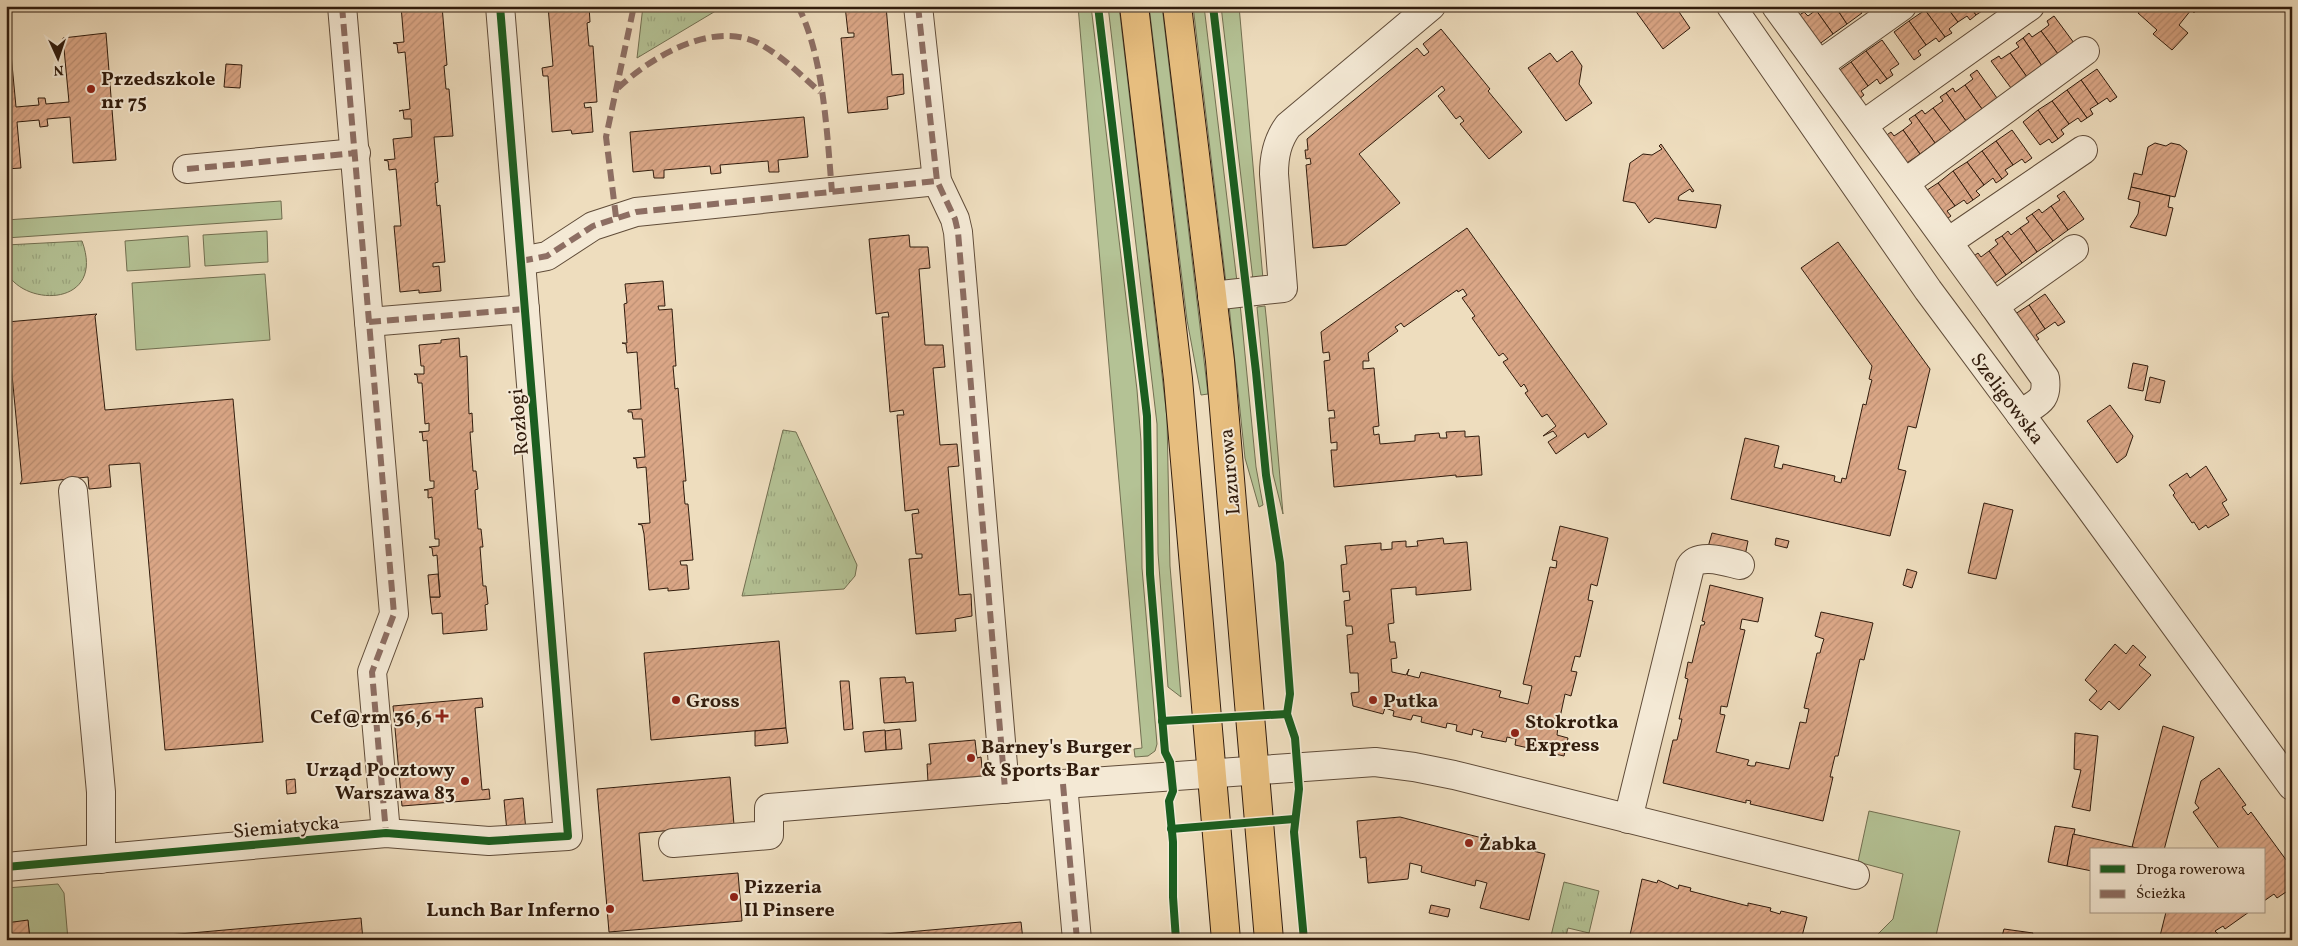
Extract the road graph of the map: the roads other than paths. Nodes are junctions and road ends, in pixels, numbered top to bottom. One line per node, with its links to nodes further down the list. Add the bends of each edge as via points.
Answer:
1 (342, 6): 15 (street)
2 (500, 6): 21 (street, Rozłogi)
3 (918, 6): 17 (street)
4 (1134, 6): 30 (main road, Lazurowa, via 1178,379)
5 (1177, 6): 22 (main road, Lazurowa)
6 (1431, 6): 22 (street, via 1288,126 1280,137 1274,158 1274,174 1283,288)
7 (1731, 6): 26 (street, Szeligowska, via 1928,290)
8 (1776, 6): 12 (street)
9 (1902, 6): 12 (street)
10 (2030, 6): 13 (street)
11 (2085, 51): 18 (street)
12 (1819, 65): 13 (street)
13 (1863, 125): 18 (street)
14 (2083, 150): 19 (street)
15 (356, 153): 16 (street); 25 (street)
16 (187, 169)
17 (937, 181): 21 (street, via 636,212 593,226 547,256); 33 (street, via 958,232)
18 (1905, 183): 19 (street)
19 (1948, 242): 23 (street)
20 (2074, 249): 23 (street)
21 (521, 261): 24 (street, Rozłogi)
22 (1212, 296): 29 (main road, Lazurowa)
23 (1994, 306): 26 (street, via 2045,378 2044,398)
24 (525, 310): 25 (street); 36 (street, Rozłogi)
25 (369, 322): 35 (street, via 394,614 372,672)
26 (2020, 414): 32 (street, Szeligowska)
27 (73, 491): 38 (street, via 101,792)
28 (1740, 565): 34 (street, via 1711,559 1697,561 1690,567)
29 (1256, 770): 30 (street); 34 (street, via 1375,762 1414,767); 43 (main road, Lazurowa)
30 (1212, 773): 31 (street); 42 (main road, Lazurowa)
31 (1063, 784): 33 (street); 41 (street)
32 (2292, 786)
33 (1005, 789): 37 (street, via 769,808 769,835)
34 (1628, 819): 40 (street)
35 (386, 833): 36 (street, Siemiatycka, via 489,841); 38 (street, Siemiatycka)
36 (568, 836)
37 (673, 843)
38 (101, 859): 39 (street, Siemiatycka)
39 (6, 867)
40 (1855, 875)
41 (1077, 940)
42 (1226, 940)
43 (1269, 940)

